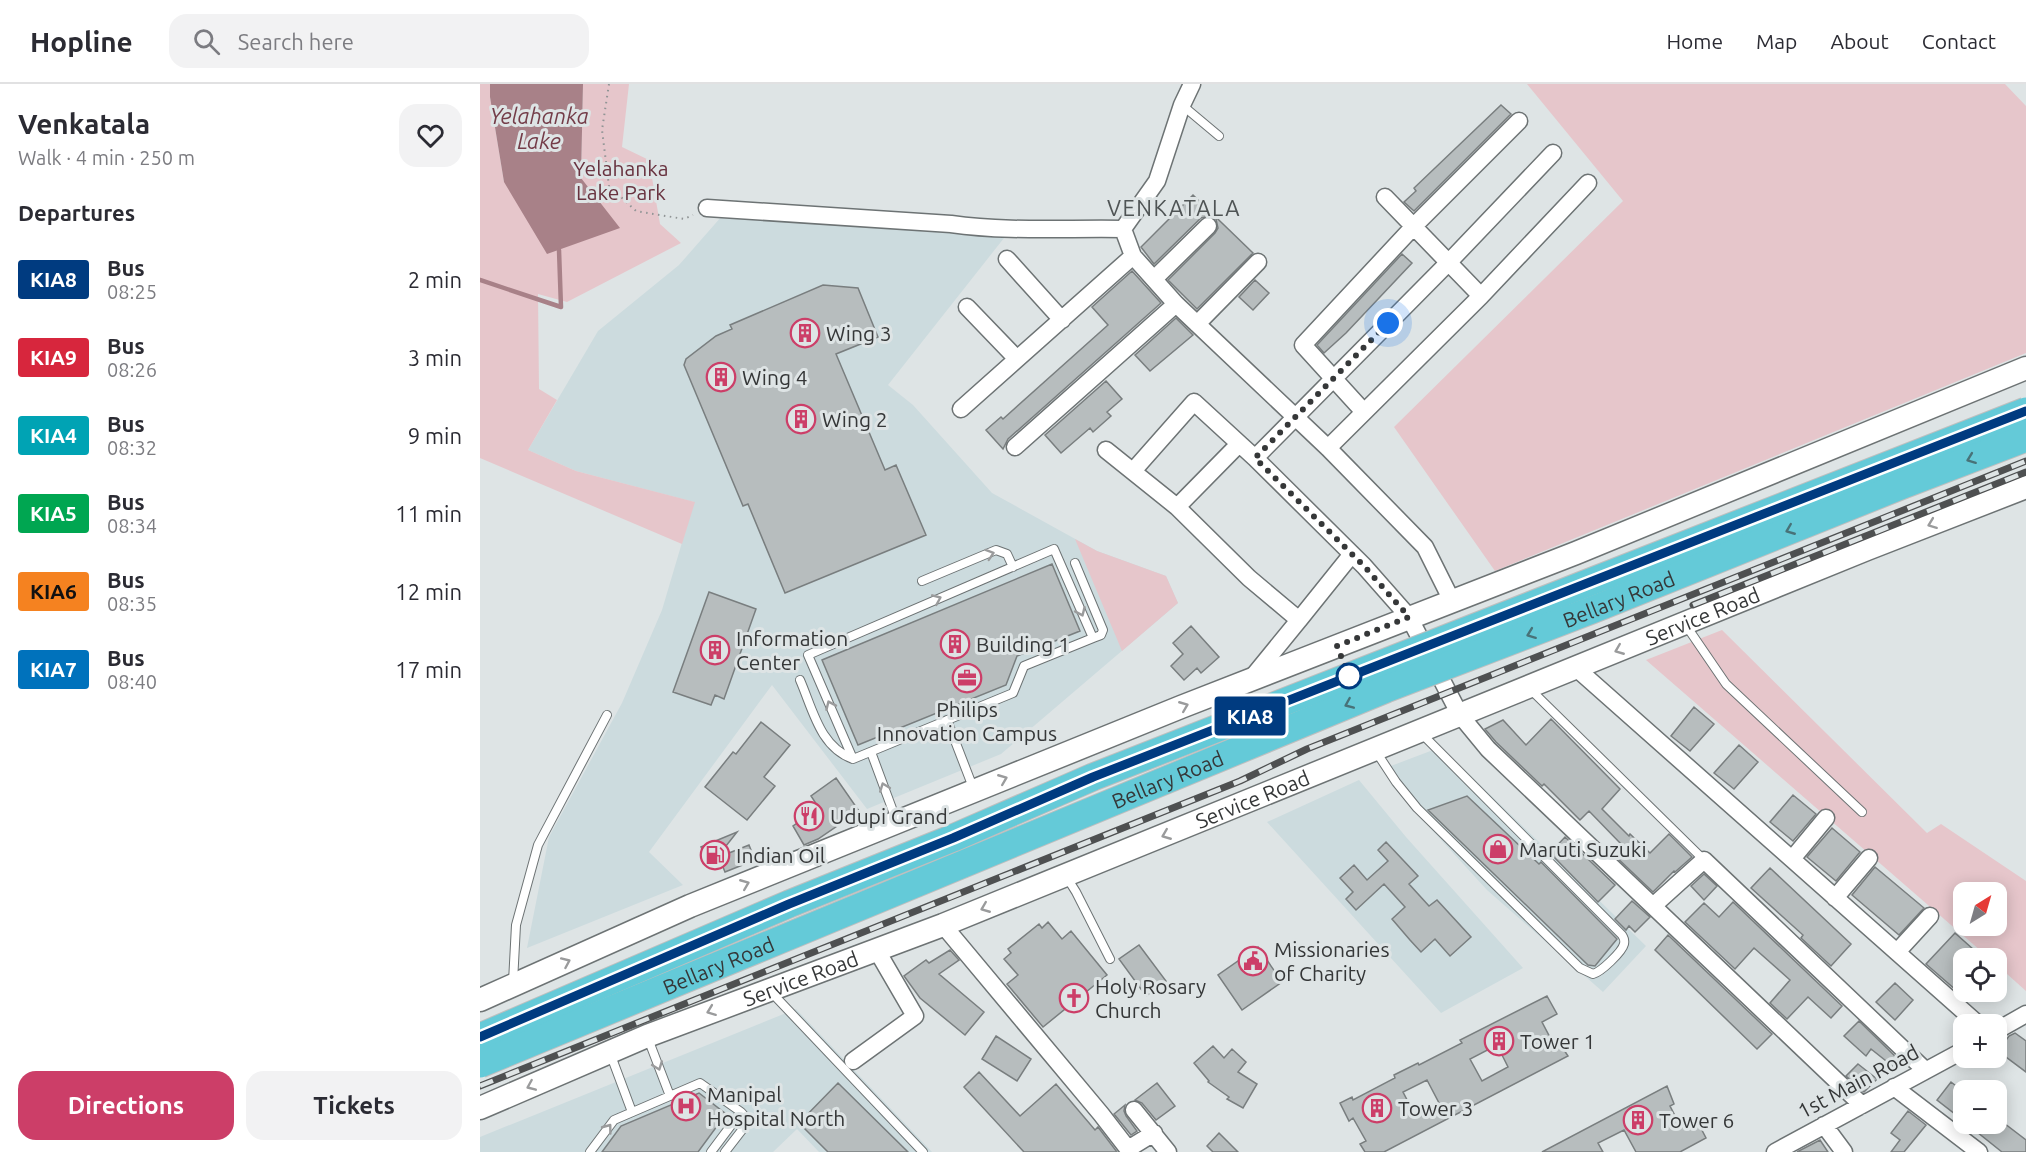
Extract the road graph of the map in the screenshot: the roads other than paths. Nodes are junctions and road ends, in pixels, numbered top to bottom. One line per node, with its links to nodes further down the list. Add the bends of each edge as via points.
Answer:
1 (1192, 84): 2 (street)
2 (1182, 105): 4 (lane); 11 (street, via 1157,181)
3 (1519, 121): 10 (street)
4 (1219, 136)
5 (1553, 153): 15 (street)
6 (1588, 183): 17 (street)
7 (1385, 197): 10 (street)
8 (707, 208): 11 (street, via 990,229)
9 (1208, 226): 16 (street)
10 (1414, 226): 15 (street); 24 (street, via 1303,345)
11 (1123, 229): 12 (street)
12 (1133, 255): 16 (street); 20 (street)
13 (1007, 259): 20 (street)
14 (1258, 262): 21 (street)
15 (1449, 262): 17 (street); 24 (street)
16 (1154, 279): 18 (street)
17 (1481, 296): 26 (street)
18 (1176, 304): 21 (street); 31 (street)
19 (968, 307): 22 (street)
20 (1062, 320): 22 (street)
21 (1197, 324): 28 (street)
22 (1017, 359): 25 (street)
23 (2026, 368): 42 (main road)
24 (1333, 378): 26 (street); 28 (street)
25 (961, 409)
26 (1364, 411): 32 (street)
27 (2026, 411): 80 (highway, Bellary Road, bridge, via 1093,777)
28 (1294, 417): 32 (street); 34 (street)
29 (2026, 438): 84 (highway, Bellary Road, one-way to 84, bridge, via 1386,689)
30 (1239, 444): 34 (street); 35 (street, via 1194,402); 37 (street)
31 (1015, 447)
32 (1328, 448): 42 (street, via 1425,548)
33 (1106, 450): 35 (street)
34 (1255, 458): 38 (street)
35 (1133, 471): 37 (street)
36 (2026, 487): 45 (main road, Service Road, one-way to 45)
37 (1178, 507): 44 (street, via 1249,578)
38 (1352, 554): 43 (street); 44 (street)
39 (1076, 563): 46 (lane, via 1104,630)
40 (1013, 567): 41 (lane, one-way to 40, via 996,550 1007,554); 46 (lane, one-way to 46, via 1054,549); 57 (lane, one-way to 40, via 808,655)
41 (922, 581)
42 (1452, 601): 43 (main road)
43 (1409, 617): 49 (main road); 52 (street)
44 (1299, 620): 49 (street)
45 (1684, 624): 47 (main road, Service Road, one-way to 47); 59 (lane, via 1726,684)
46 (1093, 638): 53 (lane, via 1024,666 1013,693)
47 (1576, 668): 50 (main road, Service Road); 63 (street)
48 (800, 680): 57 (lane, via 824,736 838,751)
49 (1250, 680): 58 (main road, one-way to 49)
50 (1529, 687): 52 (main road, Service Road); 64 (lane)
51 (607, 715): 73 (lane, via 538,845 516,925)
52 (1460, 715): 54 (main road, Service Road); 67 (street, via 1488,749)
53 (947, 720): 56 (lane); 58 (lane)
54 (1419, 732): 55 (main road, Service Road); 55 (lane, via 1622,935 1624,946 1602,970 1593,974 1580,968 1417,808)
55 (1375, 750): 65 (main road, Service Road, one-way to 65)
56 (871, 752): 57 (lane); 61 (lane, one-way to 56)
57 (854, 759)
58 (974, 791): 61 (main road)
59 (1862, 812)
60 (1826, 818): 63 (street)
61 (897, 822): 73 (main road, one-way to 61, via 690,906)
62 (1869, 858): 66 (street)
63 (1792, 859): 66 (street)
64 (1704, 860): 67 (street); 85 (street)
65 (1066, 875): 69 (main road, Service Road, one-way to 69); 72 (lane)
66 (1835, 898): 71 (street)
67 (1653, 906): 88 (street)
68 (1930, 916): 71 (street)
69 (943, 925): 70 (main road, Service Road); 94 (street, via 1128,1149)
70 (876, 950): 74 (main road, Service Road); 83 (street, via 915,1016)
71 (1897, 952): 76 (street)
72 (1110, 959)
73 (512, 985): 75 (main road)
74 (769, 990): 79 (main road, Service Road, one-way to 79); 98 (lane)
75 (480, 1000)
76 (1967, 1014)
77 (2022, 1022): 78 (street)
78 (2007, 1027)
79 (647, 1036): 81 (main road, Service Road); 87 (lane, one-way to 87)
80 (480, 1037)
81 (610, 1052): 89 (main road, Service Road, one-way to 89); 91 (lane)
82 (1953, 1056): 85 (street, 1st Main Road)
83 (853, 1061)
84 (480, 1064)
85 (1925, 1070): 86 (street, 1st Main Road)
86 (1894, 1087): 88 (street, 1st Main Road); 102 (street)
87 (670, 1096): 91 (lane); 92 (lane, via 700,1083)
88 (1862, 1105): 93 (street, 1st Main Road)
89 (480, 1108)
90 (1134, 1110): 94 (street)
91 (632, 1112): 95 (lane, one-way to 91, via 615,1120)
92 (741, 1112): 96 (lane); 97 (lane, via 749,1121)
93 (1824, 1125): 100 (street, 1st Main Road); 101 (street)
94 (1154, 1133): 99 (street)
95 (590, 1152)
96 (711, 1152)
97 (725, 1152)
98 (923, 1152)
99 (1168, 1152)
100 (1775, 1152)
101 (1844, 1152)
102 (1979, 1152)

